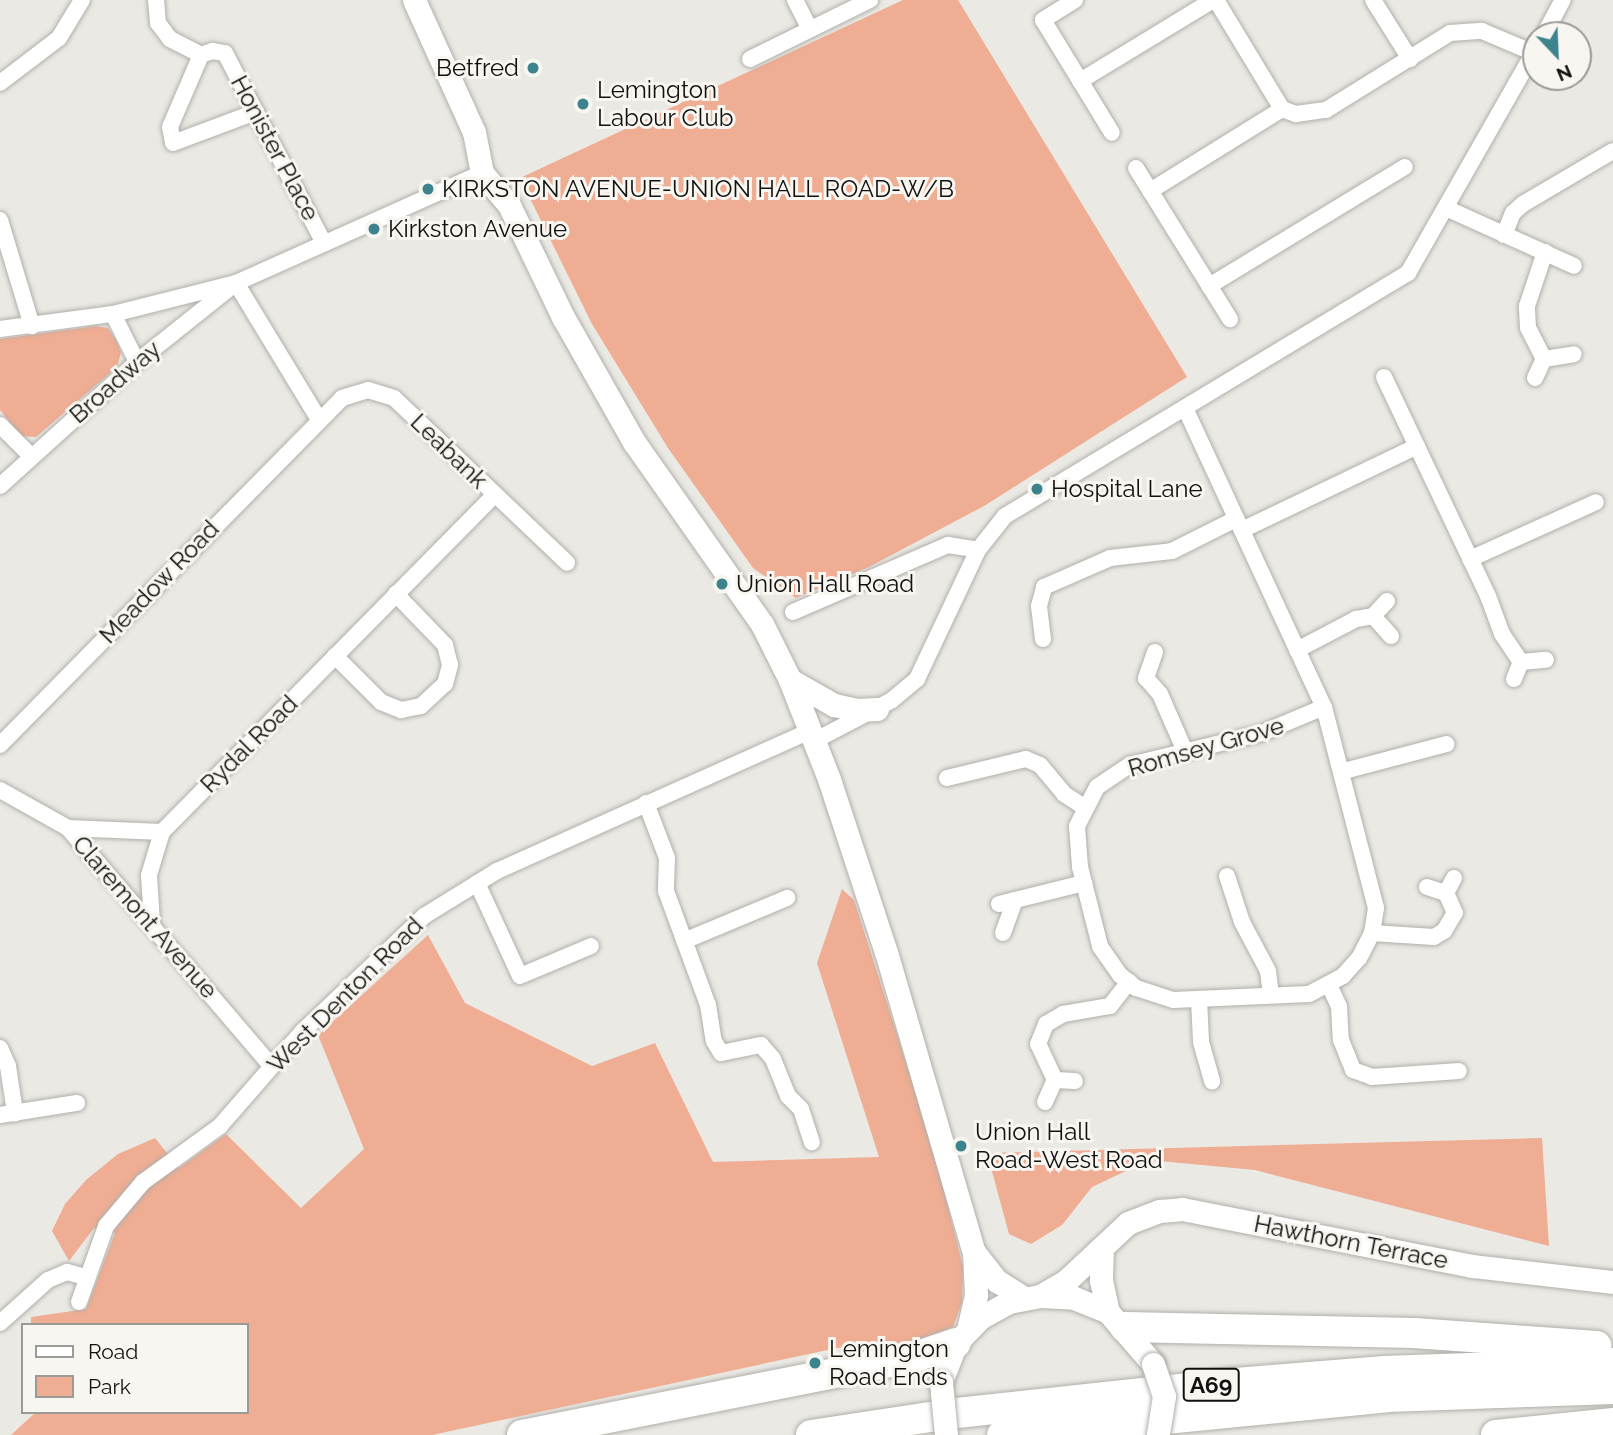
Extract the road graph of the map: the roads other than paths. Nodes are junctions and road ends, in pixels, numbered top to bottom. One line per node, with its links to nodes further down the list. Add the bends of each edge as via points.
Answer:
1 (82, 0): 18 (street, via 59,38)
2 (156, 0): 13 (street, via 158,23 170,38)
3 (414, 0): 25 (street, via 474,132)
4 (795, 0): 11 (street)
5 (870, 0): 11 (street)
6 (1075, 0): 17 (street, via 1043,20)
7 (1215, 0): 17 (street); 19 (street)
8 (1373, 0): 15 (street)
9 (1563, 0): 10 (street)
10 (1552, 21)
11 (809, 28): 14 (street)
12 (1522, 45): 15 (street, via 1469,30 1450,33)
13 (201, 55): 20 (street, Honister Place, via 212,51 225,54); 20 (street, via 170,127 173,143)
14 (750, 59)
15 (1409, 59): 19 (street, via 1326,110 1296,114)
16 (1522, 75): 27 (street)
17 (1080, 81): 21 (street)
18 (0, 83)
19 (1282, 109): 26 (street)
20 (256, 112): 30 (street, Honister Place)
21 (1112, 133)
22 (1613, 150): 29 (street, via 1523,204 1513,213)
23 (1136, 167): 26 (street)
24 (1405, 167): 34 (street)
25 (482, 173): 30 (street); 68 (street, via 509,205 563,317 634,442 762,624)
26 (1150, 191): 34 (street)
27 (1448, 209): 29 (street); 44 (street, via 1408,273)
28 (0, 220): 37 (street)
29 (1504, 235): 31 (street)
30 (324, 243): 33 (street)
31 (1545, 252): 32 (street); 40 (street, via 1527,306 1528,328)
32 (1574, 266)
33 (236, 283): 35 (street); 41 (street, Broadway); 45 (street)
34 (1209, 286): 36 (street)
35 (113, 314): 37 (street); 41 (street)
36 (1230, 319)
37 (32, 326): 38 (street)
38 (0, 329)
39 (1574, 354): 40 (street)
40 (1544, 359): 43 (street)
41 (137, 362): 48 (street, Broadway)
42 (1384, 377): 47 (street)
43 (1535, 378)
44 (1185, 408): 52 (street, Romsey Grove); 53 (street, via 1005,516)
45 (318, 418): 50 (street, Leabank, via 342,398 368,390 394,398); 73 (street, Meadow Road)
46 (0, 425): 48 (street)
47 (1417, 446): 52 (street); 54 (street)
48 (30, 456): 49 (street, Broadway)
49 (0, 486)
50 (495, 494): 55 (street, Leabank); 56 (street, Rydal Road)
51 (1595, 502): 54 (street)
52 (1239, 524): 61 (street, via 1172,551 1110,558 1044,587 1039,606); 62 (street, Romsey Grove)
53 (978, 550): 58 (street, via 948,545); 70 (street, via 917,679)
54 (1470, 559): 66 (street, via 1502,634)
55 (567, 563)
56 (396, 594): 64 (street, Rydal Road); 64 (street, via 445,645 450,665 445,684 421,706 401,710 381,702)
57 (1387, 601): 59 (street)
58 (793, 612)
59 (1373, 616): 60 (street); 62 (street, via 1356,619)
60 (1391, 636)
61 (1043, 639)
62 (1297, 650): 69 (street, Romsey Grove)
63 (1154, 652): 74 (street, via 1146,678 1160,694)
64 (335, 656): 81 (street, Rydal Road)
65 (1546, 660): 66 (street)
66 (1521, 662): 67 (street)
67 (1514, 679)
68 (790, 680): 70 (street, via 834,705); 71 (street)
69 (1324, 707): 74 (street, Romsey Grove, via 1262,733); 75 (street, Romsey Grove)
70 (877, 709): 71 (street)
71 (812, 736): 78 (street, West Denton Road); 109 (street, via 886,952)
72 (1447, 744): 75 (street)
73 (0, 746)
74 (1184, 749): 79 (street, Romsey Grove, via 1111,775)
75 (1344, 771): 91 (street, Romsey Grove, via 1374,889)
76 (947, 778): 79 (street, via 1026,759 1040,765 1064,794)
77 (0, 790): 80 (street, Claremont Avenue)
78 (646, 803): 84 (street, West Denton Road); 92 (street, via 667,858 666,891)
79 (1084, 807): 85 (street, Romsey Grove, via 1076,846)
80 (68, 828): 81 (street); 89 (street, Claremont Avenue)
81 (162, 832): 89 (street, via 149,875)
82 (1227, 876): 96 (street, via 1242,922 1265,962)
83 (1454, 878): 87 (street)
84 (477, 883): 93 (street, via 520,976); 99 (street, West Denton Road, via 424,916)
85 (1084, 883): 90 (street, via 1007,902); 94 (street, Romsey Grove, via 1100,946)
86 (1427, 887): 87 (street)
87 (1446, 893): 91 (street, via 1455,913 1434,937)
88 (787, 898): 92 (street)
89 (152, 923): 99 (street, Claremont Avenue)
90 (1003, 933)
91 (1372, 933): 95 (street, Romsey Grove, via 1359,958)
92 (684, 941): 107 (street, via 721,1053 761,1045 801,1109)
93 (592, 946)
94 (1129, 982): 97 (street, Romsey Grove, via 1154,996); 101 (street, via 1110,1006 1063,1014 1046,1024 1038,1044)
95 (1329, 985): 96 (street, Romsey Grove, via 1309,994); 100 (street, via 1339,1006 1343,1047 1353,1070 1372,1077)
96 (1271, 995): 97 (street, Romsey Grove)
97 (1199, 999): 103 (street, via 1201,1042)
98 (0, 1048): 106 (street, via 8,1066)
99 (271, 1066): 110 (street, West Denton Road, via 220,1126 143,1182 106,1226)
100 (1459, 1071)
101 (1055, 1080): 102 (street); 104 (street)
102 (1074, 1081)
103 (1212, 1081)
104 (1045, 1102)
105 (77, 1103): 106 (street)
106 (8, 1114)
107 (812, 1142)
108 (1102, 1248): 111 (street, Hawthorn Terrace, via 1128,1223 1160,1211 1182,1209 1472,1266); 112 (street, Hawthorn Terrace, via 1066,1281); 114 (street, via 1101,1280)
109 (974, 1252): 112 (street, via 997,1281); 116 (street, via 976,1296)
110 (86, 1277): 113 (street, West Denton Road); 115 (street, via 67,1272 48,1280)
111 (1613, 1282)
112 (1032, 1296): 114 (street, via 1074,1298); 116 (street, Hawthorn Terrace, via 993,1309)
113 (79, 1302)
114 (1117, 1319): 117 (highway); 125 (street, bridge, via 1153,1364 1164,1396)
115 (0, 1323)
116 (962, 1336): 121 (highway, via 915,1357); 123 (street, bridge, via 941,1382)
117 (1613, 1347)
118 (1613, 1363): 122 (highway, A69, via 1398,1371 1223,1384 957,1413)
119 (1613, 1390): 124 (highway, A69, via 1387,1397)
120 (1613, 1423): 126 (highway)
121 (522, 1435)
122 (811, 1435)
123 (946, 1435)
124 (1002, 1435)
125 (1158, 1435)
126 (1496, 1435)

